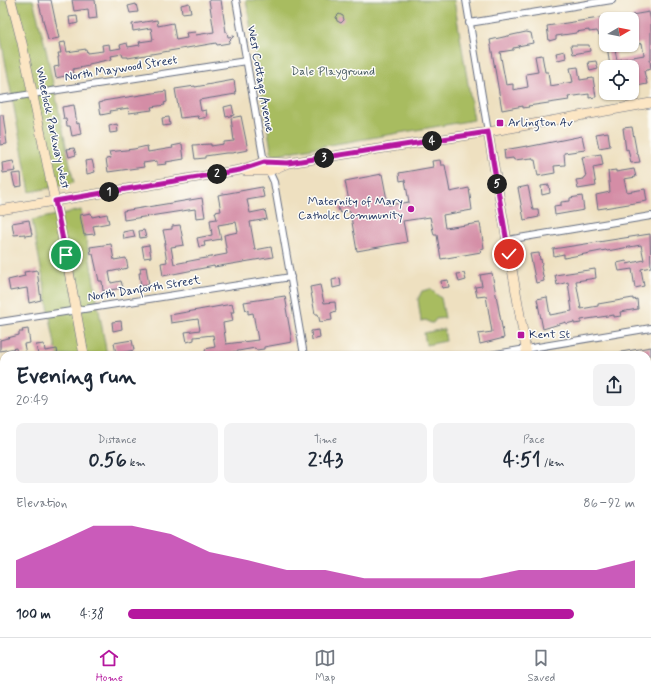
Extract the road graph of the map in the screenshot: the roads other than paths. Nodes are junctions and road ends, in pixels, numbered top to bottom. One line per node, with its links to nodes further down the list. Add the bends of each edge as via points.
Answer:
1 (11, 0): 7 (main road, Wheelock Parkway West)
2 (236, 0): 6 (street, West Cottage Avenue)
3 (466, 0): 5 (street)
4 (612, 0): 5 (street)
5 (469, 23): 10 (street)
6 (246, 61): 7 (street, North Maywood Street); 11 (street, West Cottage Avenue)
7 (32, 94): 8 (street, North Maywood Street); 15 (main road, Wheelock Parkway West)
8 (0, 99)
9 (651, 103): 10 (main road)
10 (488, 132): 12 (main road); 18 (main road)
11 (264, 162): 12 (main road); 13 (main road)
12 (288, 163): 14 (main road)
13 (240, 170): 14 (main road); 15 (main road)
14 (269, 171): 19 (street, via 274,182)
15 (55, 201): 16 (main road); 20 (main road, Wheelock Parkway West)
16 (0, 210)
17 (651, 216): 18 (street)
18 (507, 240): 25 (main road)
19 (291, 277): 20 (street, North Danforth Street); 24 (street)
20 (76, 310): 21 (street, North Danforth Street); 23 (main road, Wheelock Parkway West)
21 (0, 322)
22 (651, 328): 26 (street)
23 (83, 351)
24 (303, 351)
25 (527, 351)
26 (532, 351)

